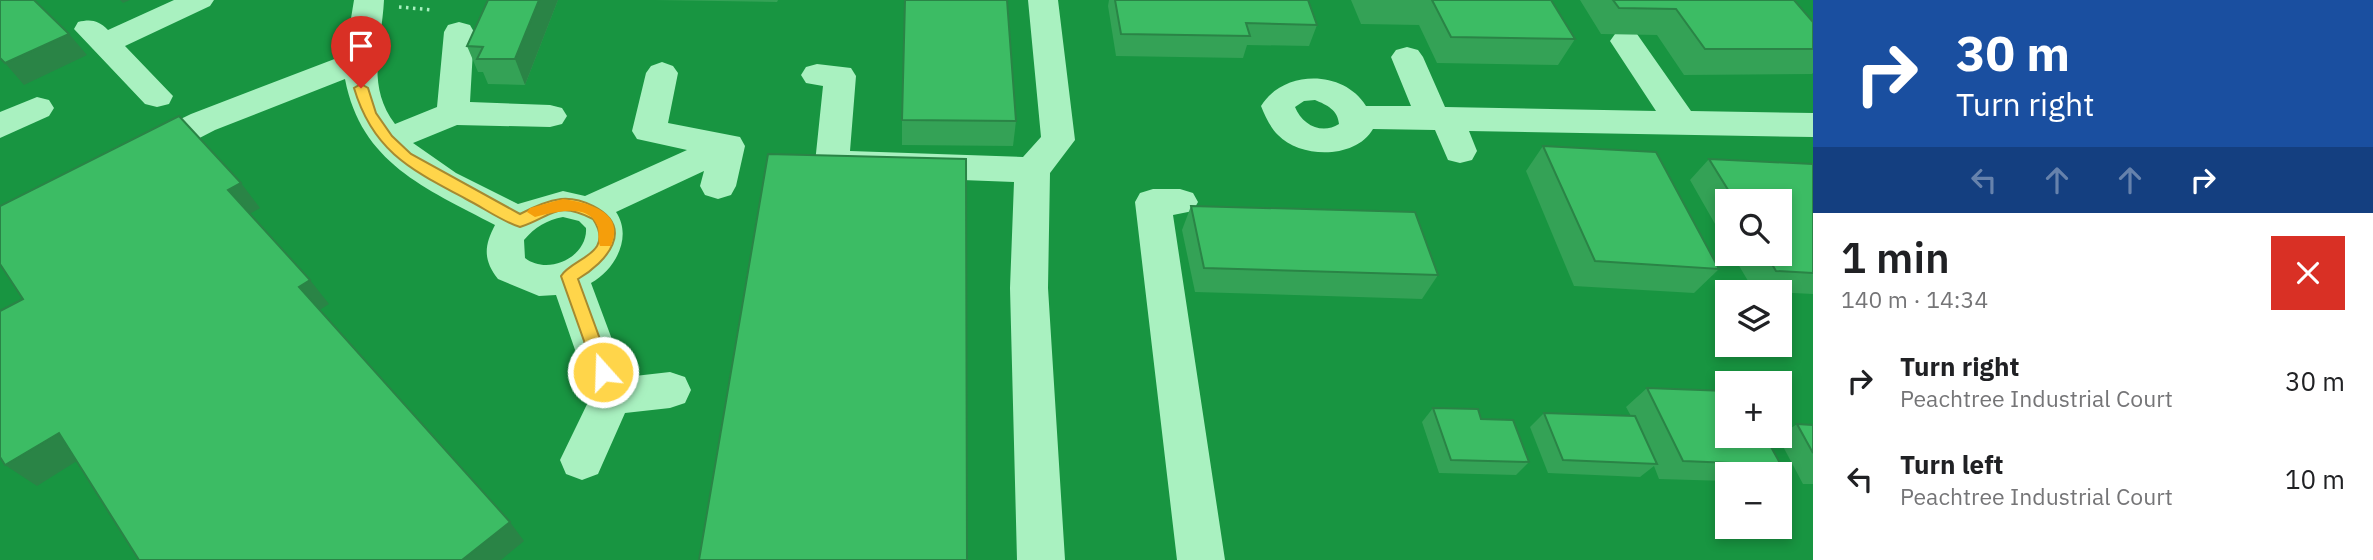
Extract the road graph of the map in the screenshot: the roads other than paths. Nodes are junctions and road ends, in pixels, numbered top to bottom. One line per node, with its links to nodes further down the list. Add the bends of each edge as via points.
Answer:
1 (200, 0): 10 (street, via 97,36)
2 (1043, 0): 21 (street, via 1059,140)
3 (380, 3): 7 (street)
4 (459, 32): 11 (street)
5 (1626, 41): 15 (street)
6 (1407, 57): 14 (street)
7 (359, 61): 17 (street, via 365,106); 20 (street, via 276,102 203,122)
8 (662, 73): 18 (street, via 649,131)
9 (817, 75): 21 (street, via 841,76 820,145 832,163)
10 (157, 96)
11 (453, 113): 12 (street); 17 (street)
12 (550, 116)
13 (1357, 117): 14 (street)
14 (1440, 118): 15 (street); 19 (street)
15 (1680, 121): 16 (street)
16 (1813, 125)
17 (387, 140): 25 (street, via 421,167)
18 (729, 146): 22 (street); 24 (street)
19 (1460, 151)
20 (120, 164)
21 (1032, 170): 30 (street, via 1029,288)
22 (718, 186)
23 (1180, 202): 31 (street, via 1153,202)
24 (590, 209): 25 (street, via 554,205); 26 (street, via 606,226 605,244 591,264)
25 (520, 221): 26 (street, via 505,246 513,270 537,281)
26 (569, 276): 28 (street)
27 (670, 390): 28 (street)
28 (612, 396): 29 (street)
29 (582, 460)
30 (1041, 560)
31 (1200, 560)

